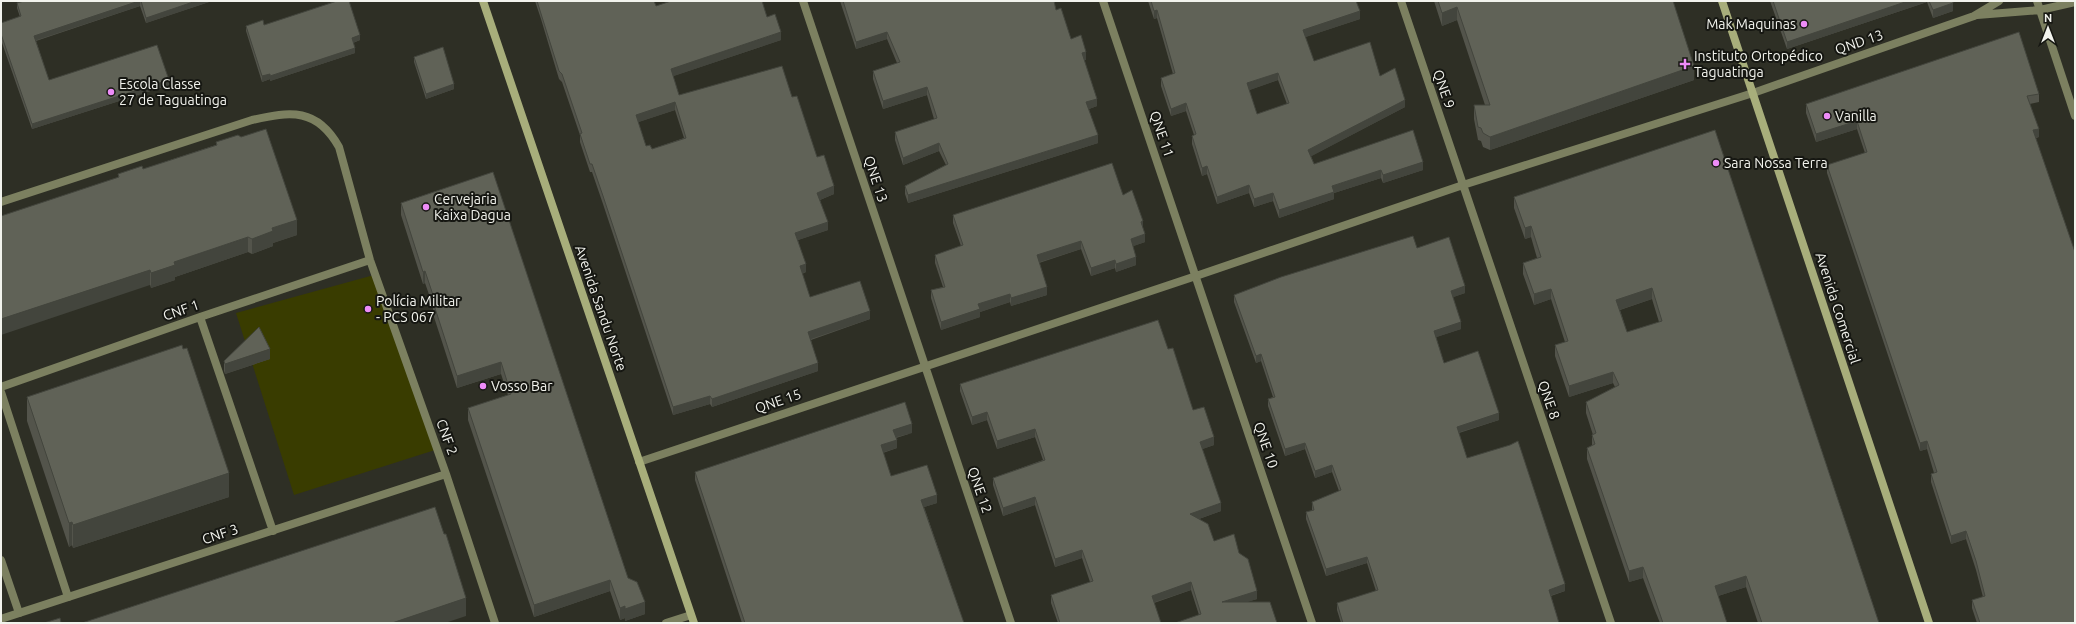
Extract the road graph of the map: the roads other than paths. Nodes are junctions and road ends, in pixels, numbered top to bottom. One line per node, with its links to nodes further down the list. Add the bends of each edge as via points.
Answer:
1 (483, 1): 21 (main road, Avenida Sandu Norte)
2 (803, 1): 18 (street, QNE 13)
3 (1103, 1): 16 (street, QNE 11)
4 (1400, 1): 13 (street, QNE 9)
5 (1722, 1): 11 (main road, Avenida Comercial)
6 (1999, 1): 10 (street, QND 13)
7 (2037, 1): 9 (street)
8 (2075, 2): 9 (street, QND 13)
9 (2040, 10): 10 (street, QND 13); 12 (street)
10 (1974, 16): 11 (street, QND 13)
11 (1753, 93): 13 (street, QND 13); 34 (main road, Avenida Comercial)
12 (2075, 116)
13 (1462, 185): 16 (street, QNE 15); 33 (street, QNE 8)
14 (1, 202): 15 (street, CNF 2, via 252,120 274,115 300,114 331,132 339,147)
15 (370, 260): 17 (street, CNF 1); 22 (street, CNF 2)
16 (1196, 276): 18 (street, QNE 15); 32 (street, QNE 10)
17 (200, 317): 19 (street, CNF 1); 23 (street)
18 (925, 366): 21 (street, QNE 15); 31 (street, QNE 12)
19 (1, 387)
20 (1, 392): 25 (street)
21 (639, 462): 28 (main road, Avenida Sandu Norte)
22 (446, 474): 23 (street, CNF 3); 29 (street, CNF 2)
23 (273, 531): 25 (street, CNF 3)
24 (1, 560): 26 (street)
25 (68, 597): 26 (street, CNF 3)
26 (19, 613): 27 (street, CNF 3)
27 (1, 619)
28 (692, 619): 30 (street)
29 (495, 623)
30 (666, 623)
31 (1011, 623)
32 (1312, 623)
33 (1611, 623)
34 (1929, 623)

